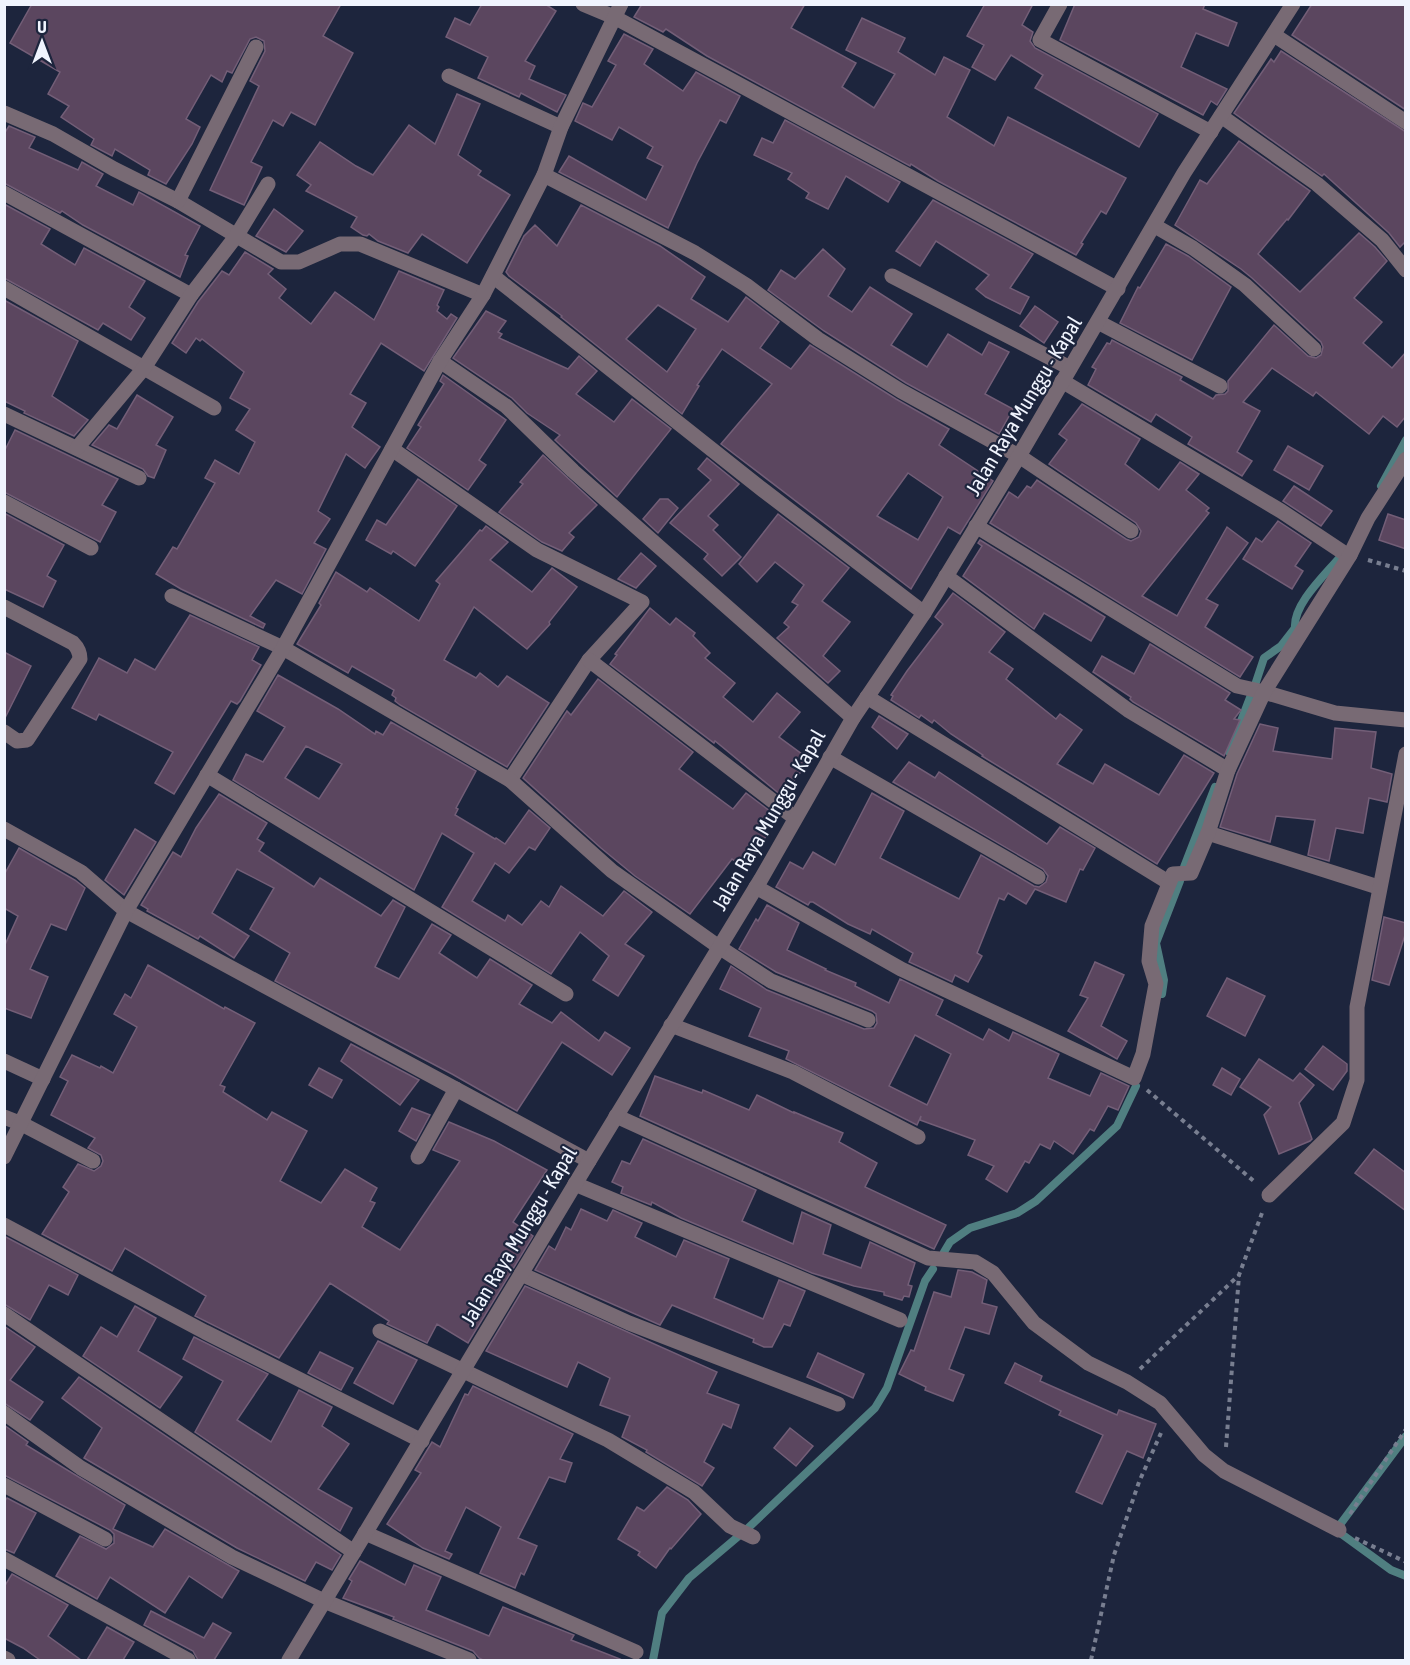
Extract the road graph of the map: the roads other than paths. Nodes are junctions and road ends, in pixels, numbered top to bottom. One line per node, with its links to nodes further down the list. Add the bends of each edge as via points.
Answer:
1 (583, 4): 4 (street)
2 (1060, 4): 12 (street, via 1040,40)
3 (1293, 4): 5 (street, Jalan Raya Munggu - Kapal)
4 (618, 11): 11 (street); 23 (street)
5 (1274, 35): 9 (street, Jalan Raya Munggu - Kapal); 10 (street)
6 (256, 47): 16 (street)
7 (449, 76): 11 (street)
8 (4, 113): 16 (street, via 53,134)
9 (1221, 116): 12 (street, Jalan Raya Munggu - Kapal); 19 (street, via 1317,184 1382,240)
10 (1406, 122)
11 (561, 127): 13 (street)
12 (1211, 132): 17 (street, Jalan Raya Munggu - Kapal)
13 (544, 175): 20 (street); 36 (street, via 695,253 892,386)
14 (267, 184): 18 (street)
15 (4, 193): 24 (street)
16 (178, 201): 18 (street)
17 (1155, 226): 23 (street, Jalan Raya Munggu - Kapal); 27 (street, via 1245,285)
18 (237, 235): 24 (street); 25 (street, via 272,258 290,263 340,244 360,244)
19 (1406, 270)
20 (492, 276): 25 (street); 47 (street)
21 (892, 276): 30 (street)
22 (4, 288): 29 (street)
23 (1118, 289): 26 (street, Jalan Raya Munggu - Kapal)
24 (191, 295): 29 (street)
25 (483, 295): 28 (street)
26 (1098, 322): 30 (street, Jalan Raya Munggu - Kapal); 31 (street)
27 (1314, 349)
28 (440, 360): 35 (street); 52 (street, via 506,406 573,471)
29 (144, 368): 32 (street); 34 (street)
30 (1066, 375): 36 (street, Jalan Raya Munggu - Kapal); 43 (street)
31 (1220, 386)
32 (214, 408)
33 (4, 414): 34 (street)
34 (77, 448): 38 (street)
35 (392, 449): 48 (street); 49 (street, via 537,550 642,602)
36 (1019, 456): 40 (street, Jalan Raya Munggu - Kapal); 41 (street)
37 (1406, 459): 43 (street, via 1368,518)
38 (139, 478)
39 (4, 502): 42 (street)
40 (976, 526): 44 (street, Jalan Raya Munggu - Kapal); 50 (street, via 1237,686)
41 (1131, 531)
42 (91, 548)
43 (1350, 555): 50 (street)
44 (946, 576): 47 (street, Jalan Raya Munggu - Kapal); 57 (street, via 1128,710)
45 (172, 596): 48 (street)
46 (4, 607): 54 (street, via 73,643 80,654 27,740 17,741)
47 (924, 613): 51 (street, Jalan Raya Munggu - Kapal)
48 (283, 648): 58 (street); 59 (street)
49 (589, 660): 59 (street); 60 (street)
50 (1264, 692): 53 (street, via 1335,713); 57 (street)
51 (867, 697): 52 (street, Jalan Raya Munggu - Kapal); 64 (street)
52 (853, 718): 56 (street, Jalan Raya Munggu - Kapal)
53 (1406, 720)
54 (4, 732)
55 (1406, 754): 65 (street)
56 (830, 758): 60 (street, Jalan Raya Munggu - Kapal); 63 (street)
57 (1228, 770): 62 (street)
58 (207, 775): 67 (street); 69 (street)
59 (510, 780): 68 (street, via 612,871)
60 (795, 818): 66 (street, Jalan Raya Munggu - Kapal)
61 (4, 829): 67 (street, via 81,872)
62 (1208, 833): 64 (street, via 1191,873 1173,874); 65 (street)
63 (1038, 877)
64 (1168, 882): 66 (street, via 1152,926 1149,961 1156,984 1143,1054 1134,1078 901,969)
65 (1378, 886): 84 (street, via 1357,1007 1357,1080 1343,1123)
66 (756, 887): 68 (street, Jalan Raya Munggu - Kapal)
67 (126, 911): 73 (street); 74 (street)
68 (719, 947): 70 (street, via 771,981); 71 (street, Jalan Raya Munggu - Kapal)
69 (566, 994)
70 (868, 1020)
71 (671, 1025): 75 (street, Jalan Raya Munggu - Kapal); 78 (street, via 793,1072)
72 (4, 1061): 73 (street)
73 (43, 1079): 77 (street)
74 (456, 1089): 80 (street); 82 (street)
75 (616, 1116): 82 (street, Jalan Raya Munggu - Kapal); 95 (street, via 928,1258 975,1262 993,1273 1034,1323 1088,1363 1160,1403 1204,1455 1224,1472)
76 (4, 1117): 77 (street)
77 (21, 1124): 79 (street); 81 (street)
78 (918, 1137)
79 (5, 1154)
80 (418, 1157)
81 (93, 1161)
82 (589, 1161): 83 (street, Jalan Raya Munggu - Kapal)
83 (574, 1184): 86 (street, Jalan Raya Munggu - Kapal); 88 (street)
84 (1269, 1195)
85 (4, 1225): 93 (street)
86 (521, 1274): 90 (street, Jalan Raya Munggu - Kapal); 91 (street, via 629,1323)
87 (4, 1314): 99 (street)
88 (900, 1320)
89 (380, 1331): 90 (street)
90 (462, 1371): 93 (street, Jalan Raya Munggu - Kapal); 97 (street, via 608,1440 694,1492 730,1526)
91 (838, 1404)
92 (4, 1413): 101 (street, via 81,1468 212,1546)
93 (422, 1441): 96 (street, Jalan Raya Munggu - Kapal)
94 (4, 1485): 98 (street)
95 (1339, 1530)
96 (365, 1533): 99 (street, Jalan Raya Munggu - Kapal); 102 (street)
97 (753, 1537)
98 (105, 1539)
99 (354, 1552): 101 (street, Jalan Raya Munggu - Kapal)
100 (4, 1559): 103 (street)
101 (324, 1601): 104 (street, Jalan Raya Munggu - Kapal); 105 (street)
102 (636, 1652)
103 (188, 1660)
104 (289, 1660)
105 (469, 1660)

